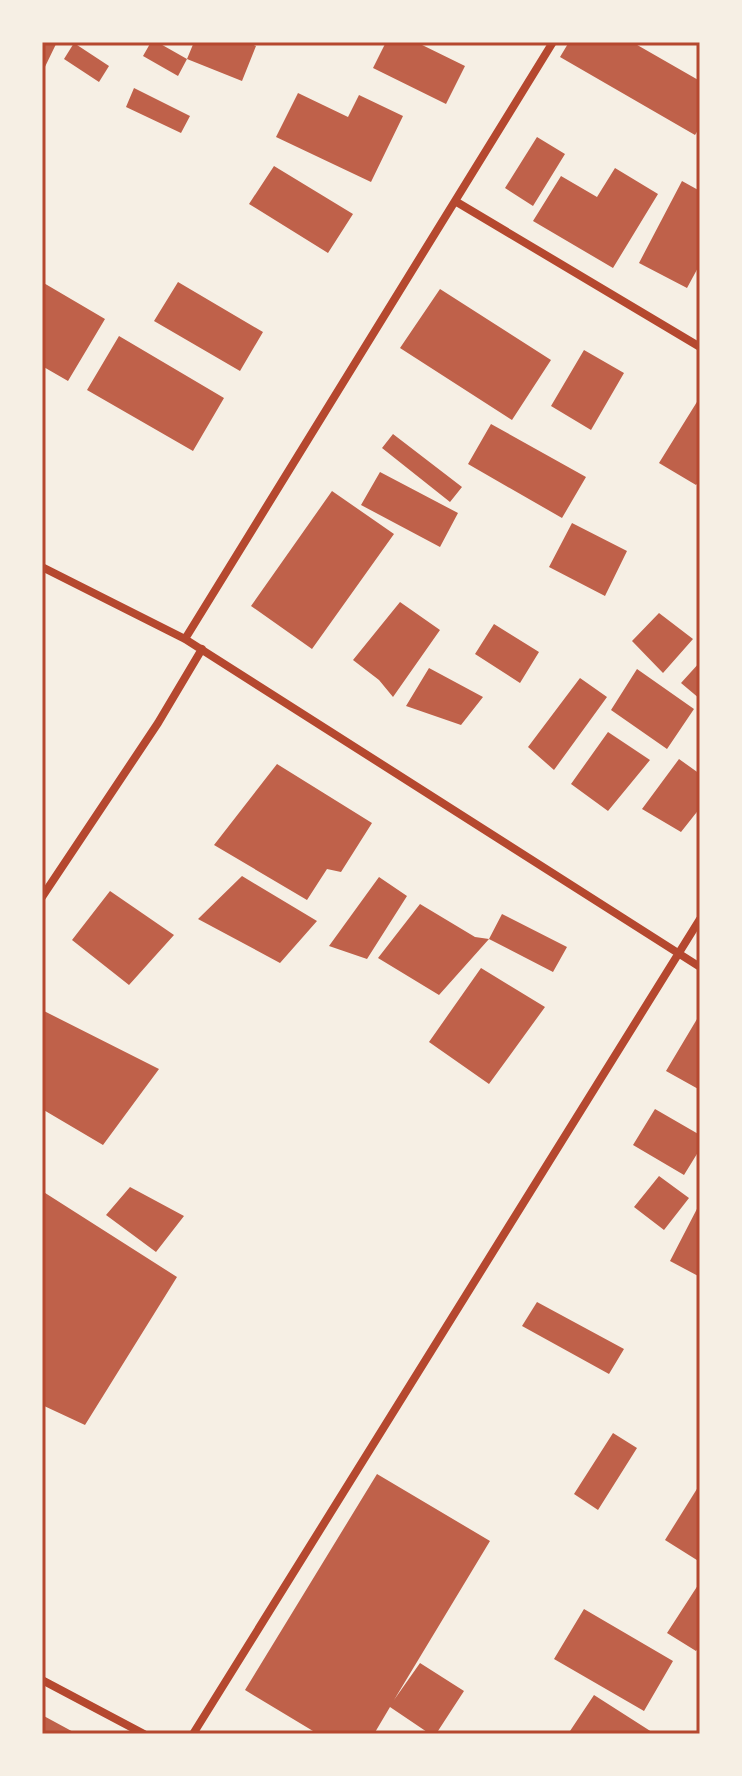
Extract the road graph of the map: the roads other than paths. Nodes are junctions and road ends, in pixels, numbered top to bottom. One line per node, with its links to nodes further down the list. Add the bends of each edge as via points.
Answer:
1 (553, 42): 2 (street)
2 (455, 201): 3 (street); 5 (street)
3 (700, 347)
4 (42, 567): 5 (street)
5 (185, 639): 6 (street)
6 (202, 649): 7 (street); 9 (street)
7 (42, 897)
8 (700, 919): 9 (street)
9 (679, 955): 10 (street); 13 (street)
10 (700, 967)
11 (42, 1680): 12 (street)
12 (144, 1734)
13 (193, 1734)

